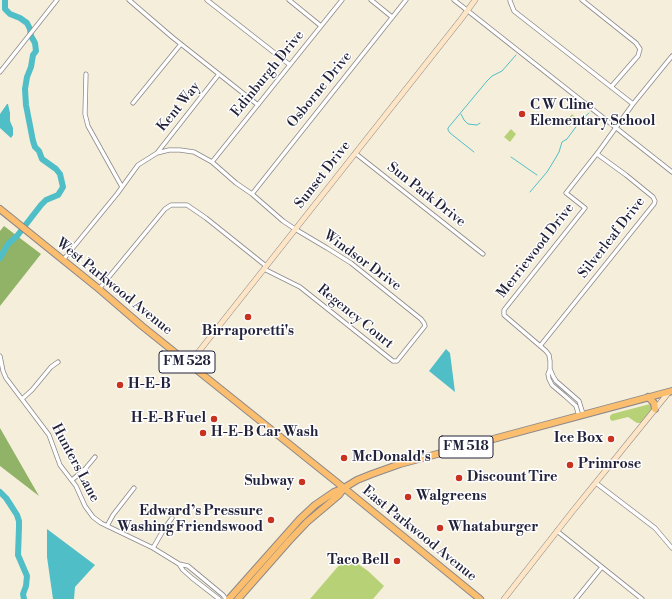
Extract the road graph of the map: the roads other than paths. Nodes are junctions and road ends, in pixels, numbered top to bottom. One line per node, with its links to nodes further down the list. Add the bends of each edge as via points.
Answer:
1 (57, 0): 18 (street)
2 (129, 0): 15 (street)
3 (207, 0): 17 (street)
4 (289, 0): 14 (street)
5 (342, 0): 14 (street, Edinburgh Drive)
6 (371, 0): 13 (street)
7 (406, 0): 13 (street, Osborne Drive)
8 (454, 0): 12 (street)
9 (475, 0): 12 (street, Sunset Drive)
10 (510, 0): 21 (street, via 514,11)
11 (582, 0): 21 (street, via 636,43 640,49 638,56)
12 (467, 11): 25 (street); 27 (street, Sunset Drive)
13 (392, 17): 32 (street, Osborne Drive)
14 (321, 26): 17 (street, Edinburgh Drive)
15 (181, 44): 20 (street); 22 (street)
16 (672, 56): 23 (street, Merriewood Drive)
17 (290, 65): 24 (street, Edinburgh Drive)
18 (1, 71)
19 (86, 74): 31 (street, via 85,114 88,126)
20 (219, 74): 24 (street); 26 (street, Kent Way)
21 (611, 87): 23 (street)
22 (133, 103)
23 (633, 104): 25 (street, Merriewood Drive)
24 (258, 105): 29 (street, Edinburgh Drive)
25 (616, 128): 28 (street, Merriewood Drive); 30 (street)
26 (156, 153): 29 (street, Windsor Drive, via 169,150 194,152); 31 (street, Windsor Drive, via 138,165)
27 (356, 153): 34 (street, Sunset Drive); 35 (street, Sun Park Drive)
28 (597, 154): 40 (street, Merriewood Drive, via 566,193 585,208 503,313); 40 (street, Silverleaf Drive, via 655,201)
29 (212, 162): 32 (street, Windsor Drive)
30 (672, 172)
31 (122, 187): 36 (street, Windsor Drive)
32 (252, 194): 34 (street, Windsor Drive)
33 (0, 210): 36 (main road, West Parkwood Avenue / FM 528)
34 (296, 229): 37 (street, Sunset Drive); 39 (street, Windsor Drive, via 351,263)
35 (483, 254)
36 (63, 260): 38 (main road, West Parkwood Avenue / FM 528)
37 (265, 268): 38 (street, Regency Court, via 187,205 171,205); 39 (street, Regency Court, via 300,287 393,361 397,361 425,326); 43 (street, Sunset Drive)
38 (99, 289): 43 (main road, West Parkwood Avenue / FM 528)
39 (412, 312)
40 (540, 346): 44 (street, via 549,355)
41 (0, 356): 49 (street, Hunters Lane, via 6,378)
42 (58, 362): 49 (street)
43 (189, 364): 56 (main road, West Parkwood Avenue / FM 528)
44 (550, 369): 46 (street, via 556,381); 47 (street, via 548,374 552,385)
45 (671, 390): 48 (main road, FM 518); 50 (street)
46 (569, 392): 47 (street); 51 (street, via 579,401)
47 (566, 396): 51 (street)
48 (648, 397): 50 (main road, via 654,403); 51 (main road, FM 518)
49 (22, 398): 53 (street, Hunters Lane, via 49,435 60,465)
50 (655, 409): 54 (street)
51 (581, 415): 56 (main road, FM 518, via 399,464)
52 (95, 457): 53 (street)
53 (72, 480): 58 (street, Hunters Lane, via 89,512)
54 (596, 482): 59 (street); 61 (street, via 655,528)
55 (134, 488): 58 (street)
56 (344, 488): 66 (main road, FM 518, via 315,505 300,519); 67 (main road, FM 518, via 307,522); 68 (main road, East Parkwood Avenue / FM 528)
57 (172, 518): 60 (street)
58 (107, 526): 60 (street, Hunters Lane)
59 (557, 531): 63 (street); 69 (street)
60 (153, 548): 62 (street, Hunters Lane)
61 (672, 548)
62 (179, 564): 64 (street, Hunters Lane); 65 (street, Hunters Lane, via 188,566)
63 (602, 567): 70 (street); 71 (street)
64 (219, 599)
65 (226, 599)
66 (229, 599)
67 (238, 599)
68 (480, 599)
69 (504, 599)
70 (576, 599)
71 (642, 599)

